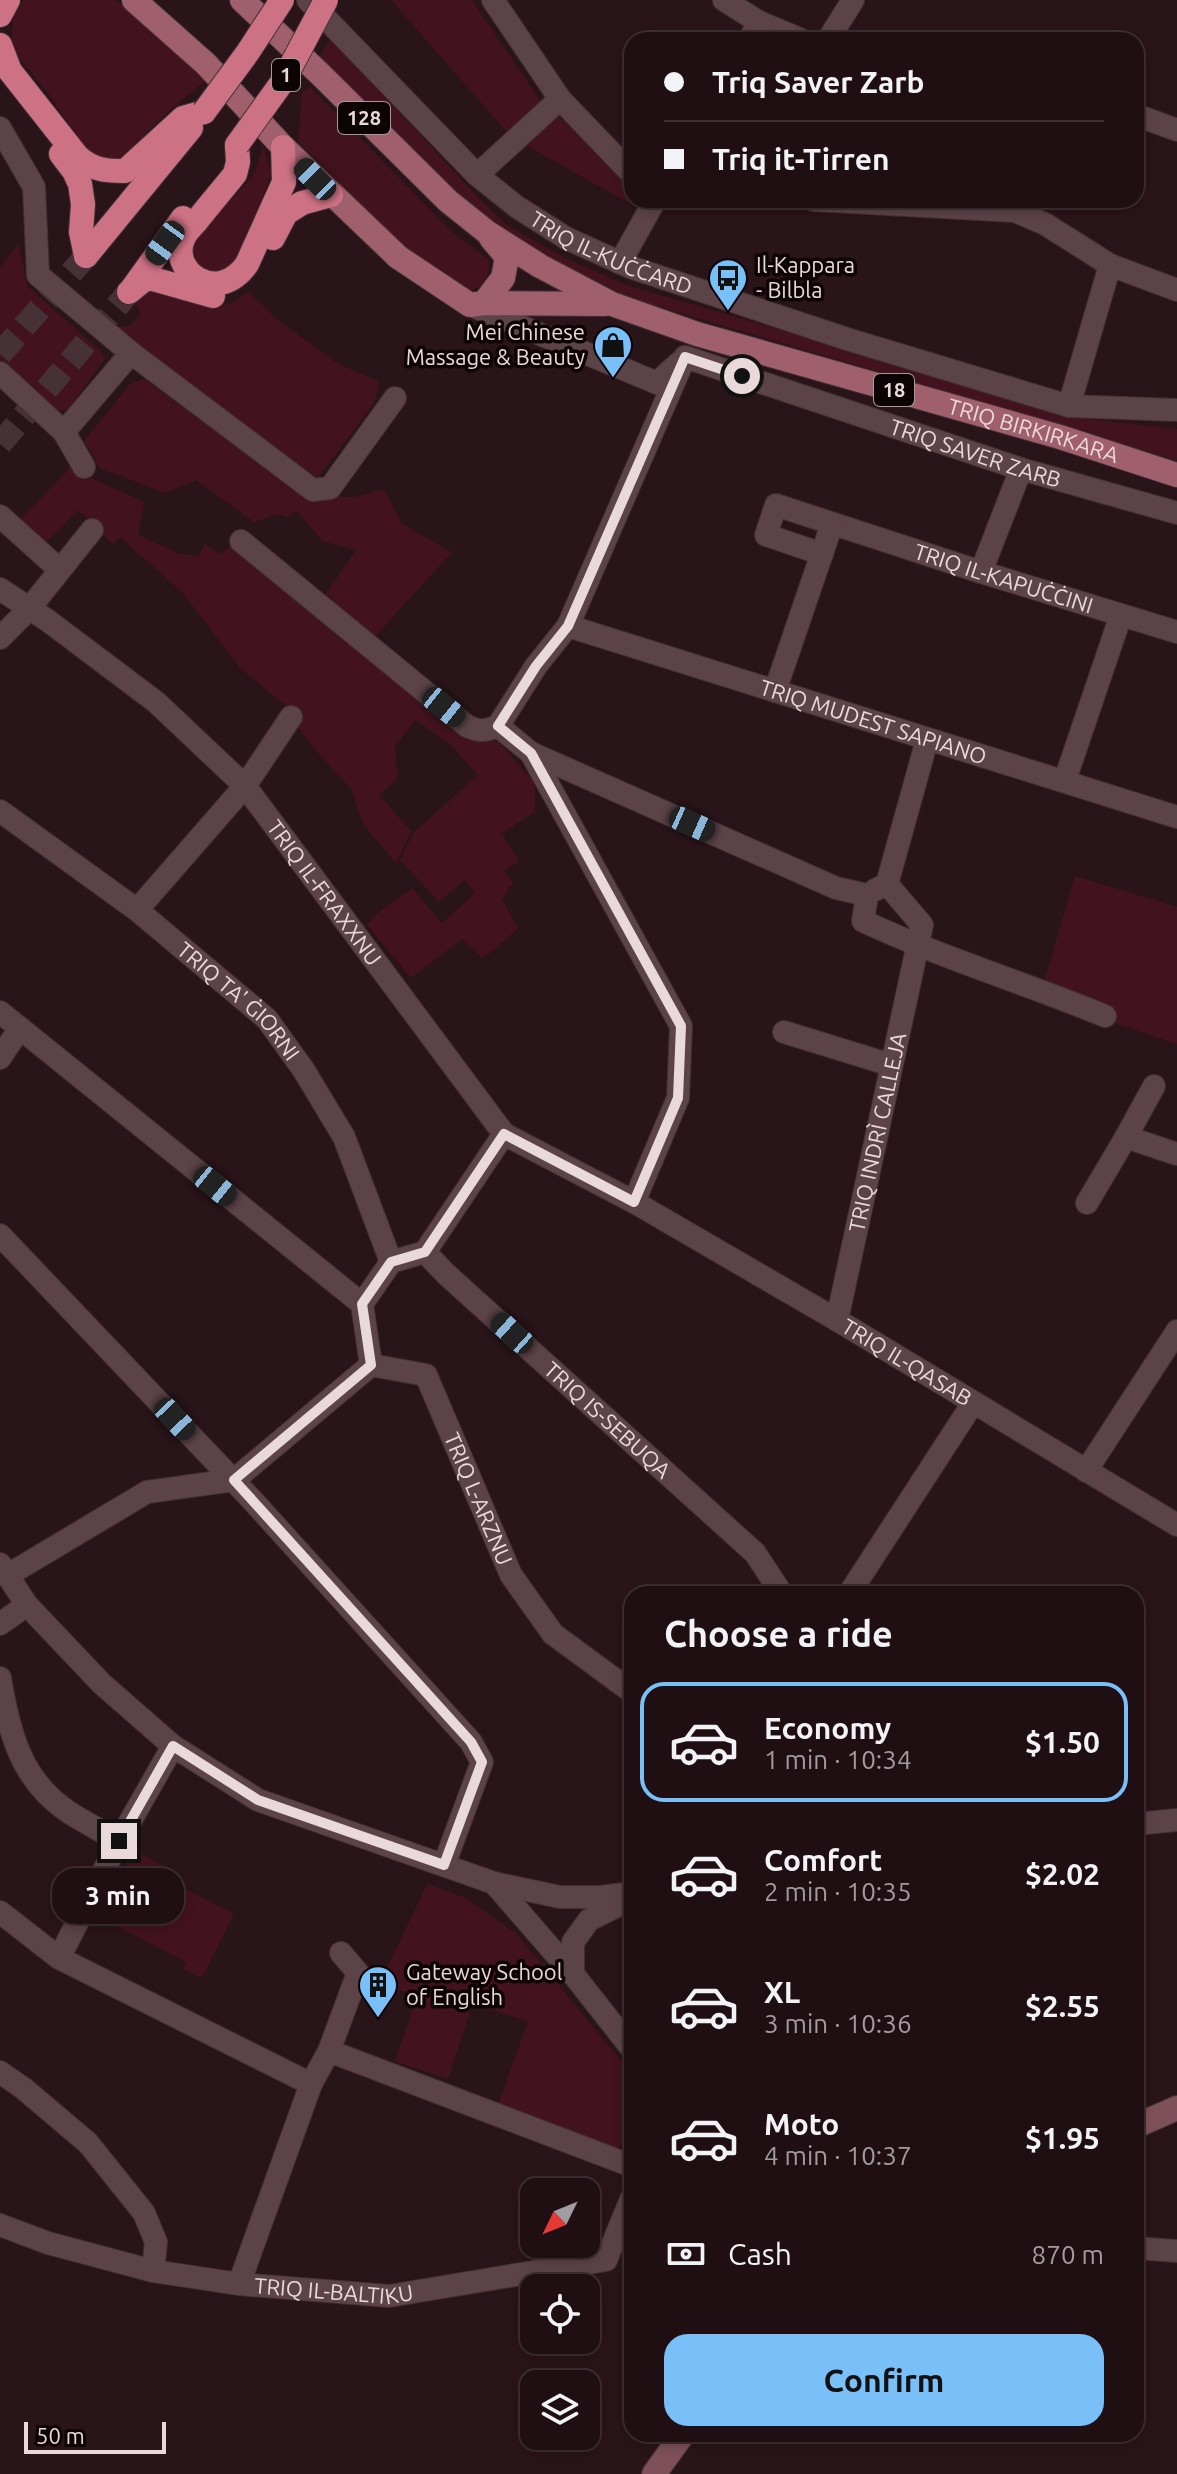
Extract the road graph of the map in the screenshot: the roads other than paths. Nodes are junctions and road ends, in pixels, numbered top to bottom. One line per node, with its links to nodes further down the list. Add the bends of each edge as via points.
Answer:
1 (8, 0): 10 (highway)
2 (134, 0): 21 (main road, via 206,64)
3 (242, 0): 27 (main road, TRIQ BIRKIRKARA / 128, via 448,201)
4 (282, 0): 16 (highway, bridge)
5 (308, 0): 23 (street, TRIQ IL-KUĊĊARD)
6 (326, 0): 20 (highway, 1, bridge, via 283,81)
7 (493, 0): 15 (street)
8 (724, 0): 11 (street)
9 (853, 0): 12 (street)
10 (0, 15)
11 (754, 31)
12 (833, 32)
13 (0, 45): 16 (highway, via 10,71 77,156 102,171 125,171 183,118)
14 (0, 66): 16 (highway, via 80,184 86,256)
15 (560, 99): 22 (street); 23 (street)
16 (204, 112)
17 (1144, 118): 19 (street)
18 (0, 128): 33 (street, via 34,187 38,275)
19 (1177, 130)
20 (237, 145): 21 (highway, via 235,174 183,238 186,269 211,283 228,281 247,264 284,182); 24 (highway, via 129,292 153,279 192,292 230,294 254,274 286,213)
21 (283, 147): 24 (main road)
22 (624, 166)
23 (477, 175): 28 (street, TRIQ IL-KUĊĊARD, via 566,238)
24 (331, 195): 31 (main road, via 398,257)
25 (651, 208): 28 (street)
26 (960, 208): 29 (street, via 1015,211)
27 (488, 233): 31 (main road, TRIQ BIRKIRKARA / 128, via 507,257 503,278); 32 (main road, TRIQ BIRKIRKARA / 128)
28 (620, 263): 37 (street, TRIQ IL-KUĊĊARD)
29 (1110, 265): 30 (street); 37 (street)
30 (1177, 290)
31 (477, 304): 32 (main road, TRIQ BIRKIRKARA); 34 (street, via 657,383)
32 (612, 304): 42 (main road, TRIQ BIRKIRKARA / 18, via 697,334)
33 (131, 353): 36 (street, via 313,490 330,488); 39 (street)
34 (685, 357): 41 (street, TRIQ SAVER ZARB); 54 (street)
35 (0, 373): 39 (street)
36 (395, 398)
37 (1069, 406): 38 (street, TRIQ IL-KUĊĊARD)
38 (1177, 410)
39 (64, 432): 40 (street)
40 (84, 467)
41 (1021, 469): 43 (street, TRIQ SAVER ZARB); 50 (street)
42 (1177, 475)
43 (1177, 513)
44 (0, 516): 49 (street)
45 (832, 524): 48 (street); 48 (street, TRIQ IL-KAPUĊĊINI, via 776,505 766,535); 50 (street, TRIQ IL-KAPUĊĊINI)
46 (92, 530): 49 (street)
47 (241, 541): 59 (street, via 467,726 485,731)
48 (822, 554): 57 (street)
49 (60, 570): 52 (street)
50 (981, 572): 53 (street, TRIQ IL-KAPUĊĊINI)
51 (0, 589): 52 (street, TRIQ IL-FRAXXNU)
52 (29, 609): 56 (street); 63 (street, TRIQ IL-FRAXXNU, via 156,702)
53 (1121, 615): 55 (street, TRIQ IL-KAPUĊĊINI); 62 (street)
54 (568, 626): 57 (street, TRIQ MUDEST SAPIANO); 59 (street)
55 (1177, 632)
56 (0, 638)
57 (775, 691): 60 (street, TRIQ MUDEST SAPIANO)
58 (291, 717): 63 (street)
59 (498, 726): 61 (street)
60 (927, 740): 62 (street, TRIQ MUDEST SAPIANO); 66 (street)
61 (531, 753): 66 (street, via 836,888); 79 (street, via 681,1026 678,1098)
62 (1065, 780): 65 (street, TRIQ MUDEST SAPIANO)
63 (245, 786): 67 (street); 76 (street, TRIQ IL-FRAXXNU)
64 (0, 811): 67 (street, TRIQ TA' ĠIORNI)
65 (1177, 817)
66 (877, 889): 68 (street, via 922,925); 68 (street, via 863,921)
67 (137, 910): 83 (street, TRIQ TA' ĠIORNI, via 267,1019 294,1056 344,1137)
68 (918, 946): 70 (street); 74 (street, TRIQ INDRÌ CALLEJA)
69 (0, 1012): 71 (street)
70 (1105, 1016)
71 (20, 1028): 73 (street); 84 (street)
72 (784, 1032): 74 (street)
73 (0, 1058)
74 (891, 1065): 85 (street, TRIQ INDRÌ CALLEJA)
75 (1154, 1086): 77 (street)
76 (504, 1134): 79 (street, TRIQ IL-FRAXXNU); 82 (street)
77 (1126, 1137): 78 (street); 80 (street)
78 (1177, 1154)
79 (634, 1202): 85 (street, TRIQ IL-QASAB)
80 (1087, 1203)
81 (0, 1235): 90 (street)
82 (425, 1252): 83 (street); 93 (street, TRIQ IS-SEBUQA, via 755,1553)
83 (391, 1262): 84 (street)
84 (362, 1304): 87 (street)
85 (837, 1320): 88 (street, TRIQ IL-QASAB)
86 (1177, 1331): 89 (street)
87 (371, 1365): 90 (street); 98 (street, TRIQ L-ARZNU, via 426,1375 511,1575 553,1634)
88 (973, 1403): 89 (street, TRIQ IL-QASAB); 94 (street)
89 (1086, 1471): 91 (street, TRIQ IL-QASAB)
90 (234, 1480): 92 (street, via 147,1492); 103 (street, via 471,1742 482,1762)
91 (1177, 1525)
92 (4, 1570): 95 (street)
93 (777, 1586)
94 (854, 1586)
95 (27, 1605): 96 (street); 99 (street, via 102,1684)
96 (0, 1624)
97 (0, 1678): 102 (street, via 20,1758 39,1786 68,1811)
98 (624, 1686)
99 (173, 1746): 102 (street); 103 (street, via 258,1800)
100 (1177, 1820): 101 (street)
101 (1144, 1823)
102 (119, 1841): 109 (street)
103 (444, 1865): 104 (street)
104 (494, 1883): 105 (street, via 560,1897); 110 (street)
105 (624, 1896)
106 (624, 1900): 110 (street, via 589,1920 573,1942)
107 (0, 1912): 109 (street)
108 (341, 1953): 112 (street, via 358,1973)
109 (59, 1958): 114 (street)
110 (573, 1974): 111 (street)
111 (624, 2039)
112 (329, 2051): 114 (street); 117 (street)
113 (0, 2072): 122 (street, via 88,2143 144,2213 156,2242)
114 (311, 2084): 123 (street)
115 (1177, 2108): 116 (street)
116 (1144, 2122)
117 (624, 2163)
118 (624, 2216): 123 (street, TRIQ IL-BALTIKU, via 606,2260 389,2296)
119 (0, 2225): 122 (street, TRIQ IL-BALTIKU)
120 (1144, 2249): 121 (street)
121 (1177, 2251)
122 (153, 2271): 123 (street, TRIQ IL-BALTIKU)
123 (239, 2284)
124 (677, 2442): 125 (street)
125 (654, 2474)

